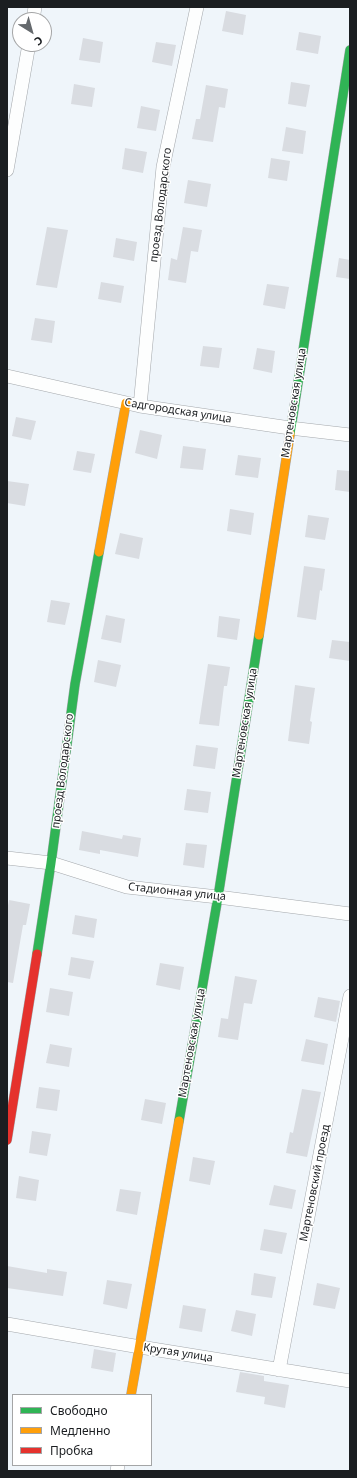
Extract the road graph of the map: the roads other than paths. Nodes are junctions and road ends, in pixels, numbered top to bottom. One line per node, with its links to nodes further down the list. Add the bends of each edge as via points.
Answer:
1 (197, 7): 7 (street, проезд Володарского, via 164,167)
2 (350, 50): 8 (street, Мартеновская улица)
3 (28, 52): 4 (street)
4 (7, 170)
5 (7, 376): 6 (street, Садгородская улица)
6 (126, 403): 7 (street, Садгородская улица); 11 (street, проезд Володарского, via 75,684)
7 (140, 406): 8 (street, Садгородская улица)
8 (290, 428): 9 (street, Садгородская улица); 12 (street, Мартеновская улица)
9 (350, 435)
10 (7, 858): 11 (street, Стадионная улица)
11 (51, 863): 12 (street, Стадионная улица, via 127,887); 15 (street, проезд Володарского)
12 (218, 896): 13 (street, Стадионная улица); 17 (street, Мартеновская улица)
13 (350, 914)
14 (350, 996): 18 (street, Мартеновский проезд)
15 (7, 1140)
16 (7, 1324): 17 (street, Крутая улица)
17 (140, 1347): 18 (street, Крутая улица); 20 (street, Мартеновская улица)
18 (279, 1370): 19 (street, Крутая улица)
19 (350, 1381)
20 (131, 1394)

